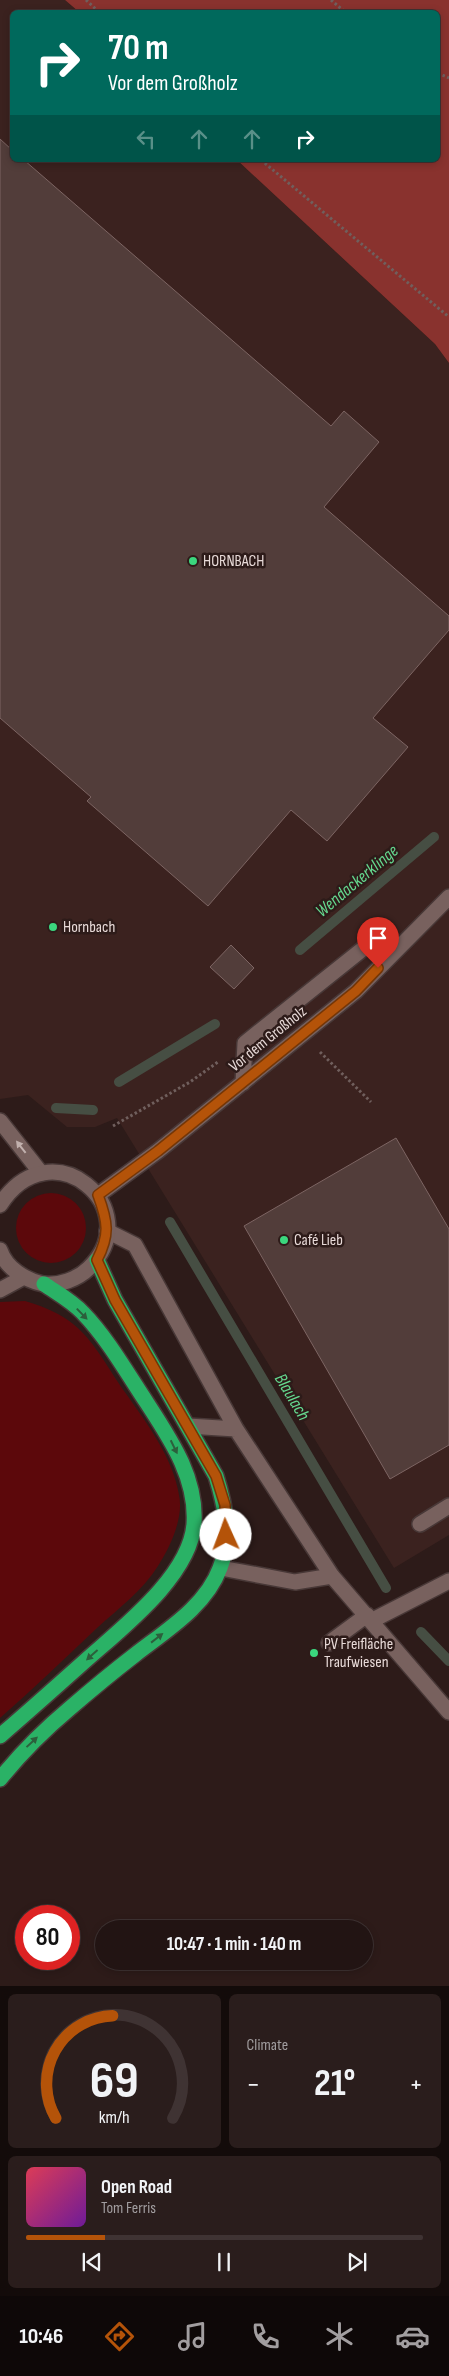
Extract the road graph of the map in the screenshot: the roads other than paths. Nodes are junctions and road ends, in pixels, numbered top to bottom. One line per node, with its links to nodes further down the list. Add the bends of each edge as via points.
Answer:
1 (449, 897): 2 (street, Vor dem Großholz)
2 (400, 945): 3 (street, Vor dem Großholz, via 356,991); 3 (street, via 369,944 245,1043)
3 (243, 1083): 6 (street, Vor dem Großholz)
4 (0, 1121): 5 (street, one-way to 4)
5 (41, 1173): 6 (street, via 58,1172 75,1177); 7 (street, via 24,1179 10,1190)
6 (98, 1195): 8 (street, via 106,1215)
7 (0, 1205)
8 (107, 1231): 10 (street); 15 (street, via 135,1245)
9 (0, 1250): 11 (street, via 11,1267)
10 (97, 1260): 12 (street, via 83,1274 64,1282); 14 (highway, via 115,1300)
11 (24, 1277): 12 (street); 13 (street)
12 (44, 1284): 24 (highway, one-way to 24, via 83,1313 170,1438 192,1493 194,1525 188,1547 161,1588 129,1621)
13 (0, 1290)
14 (188, 1426): 15 (street); 18 (highway, via 216,1476 225,1505 226,1535)
15 (236, 1430): 19 (street)
16 (449, 1506): 17 (street)
17 (420, 1524)
18 (220, 1568): 19 (street, via 295,1582); 25 (highway, one-way to 18, via 27,1746 189,1612 203,1598)
19 (332, 1576): 21 (street)
20 (449, 1580): 21 (street)
21 (369, 1618): 22 (street); 23 (street)
22 (329, 1643)
23 (449, 1712)
24 (0, 1736)
25 (0, 1779)

